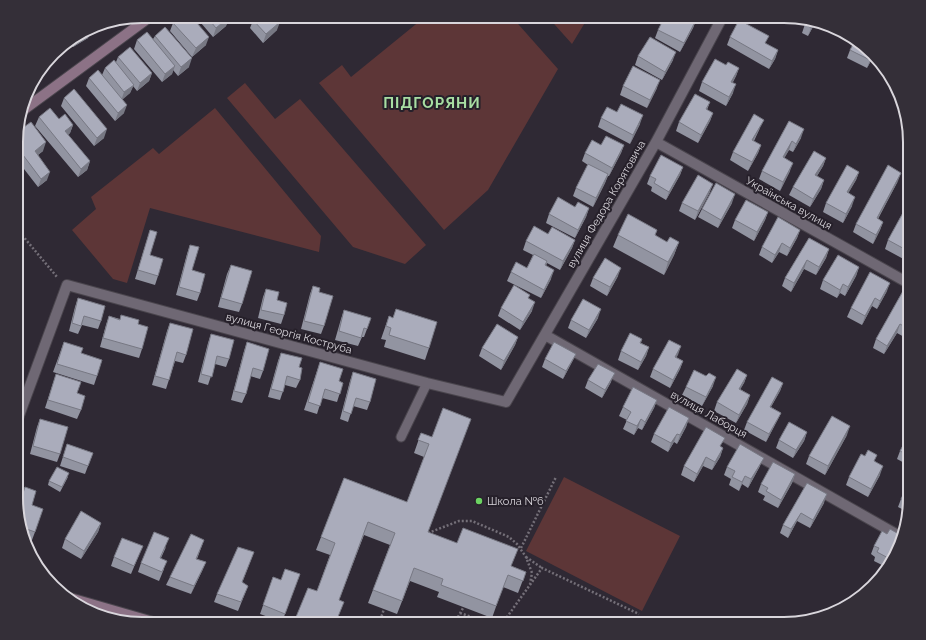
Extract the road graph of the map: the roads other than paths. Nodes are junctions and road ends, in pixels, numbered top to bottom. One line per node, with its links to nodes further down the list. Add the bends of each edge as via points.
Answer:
1 (141, 23): 3 (main road)
2 (719, 23): 4 (street, вулиця Федора Корятовича)
3 (28, 106)
4 (656, 142): 5 (street, Українська вулиця); 6 (street, вулиця Федора Корятовича)
5 (903, 280)
6 (545, 336): 8 (street, вулиця Федора Корятовича); 11 (street, вулиця Лаборця)
7 (427, 383): 8 (street, вулиця Георгія Коструба); 9 (street, вулиця Георгія Коструба, via 67,285); 10 (lane)
8 (506, 402)
9 (23, 405)
10 (401, 437)
11 (897, 534)
12 (84, 602): 13 (main road)
13 (136, 617)

